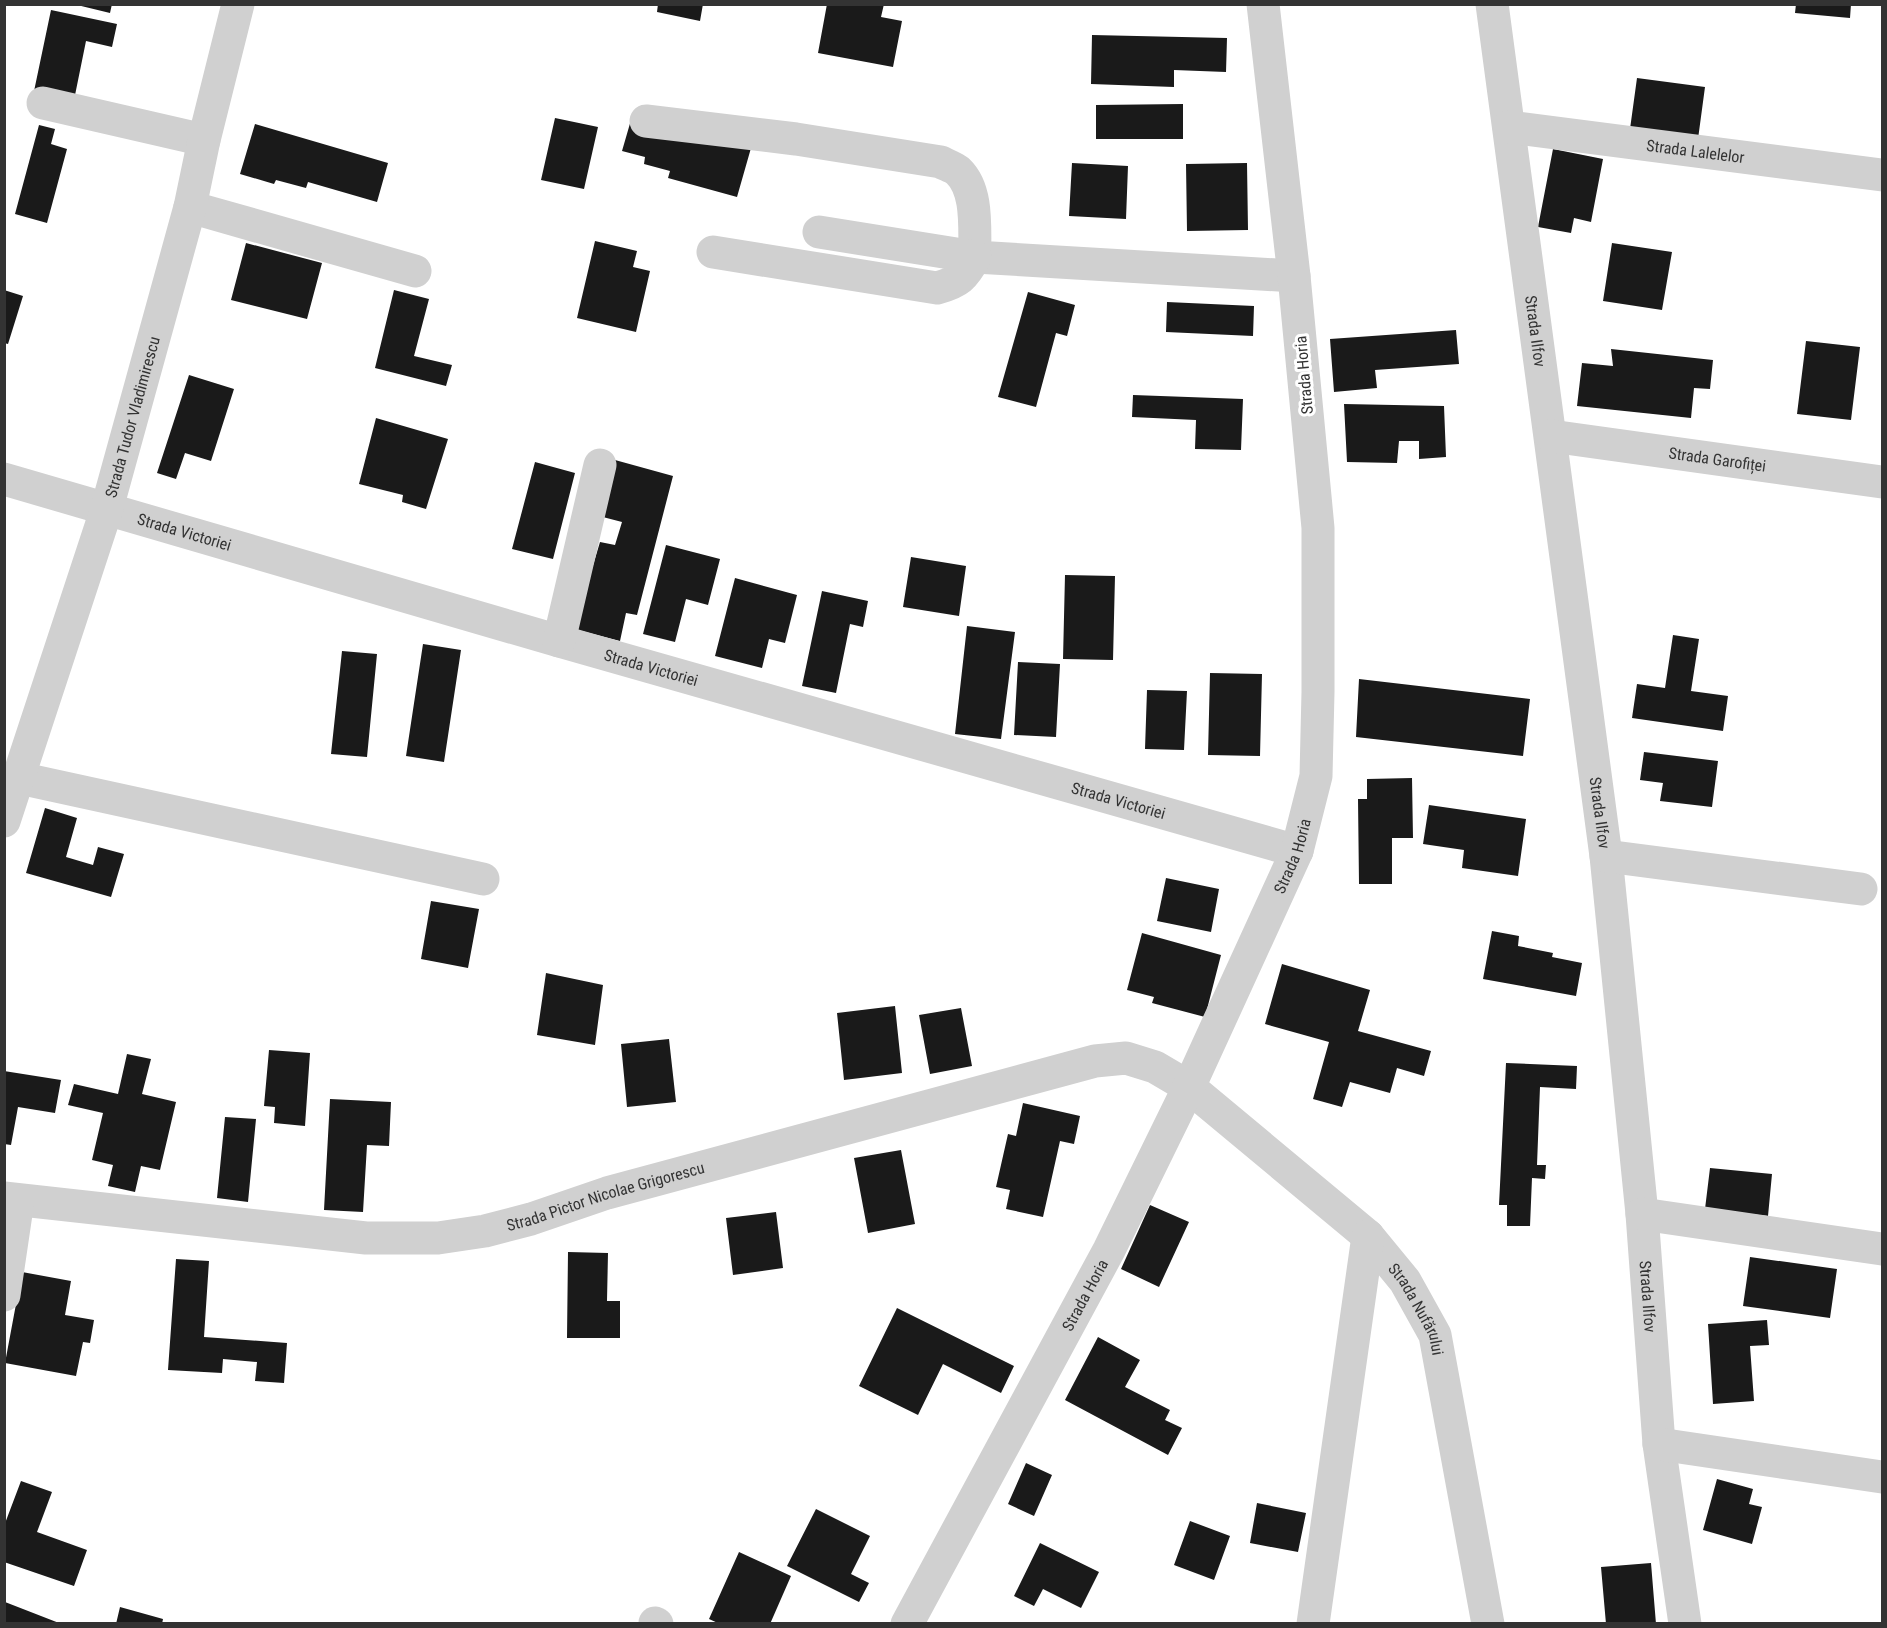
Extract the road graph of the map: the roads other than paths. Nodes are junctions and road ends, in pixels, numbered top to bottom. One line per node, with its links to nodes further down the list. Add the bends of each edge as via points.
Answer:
1 (238, 4): 7 (street, Strada Tudor Vladimirescu)
2 (1263, 4): 14 (street, Strada Horia)
3 (1492, 4): 6 (street, Strada Ilfov)
4 (43, 103): 7 (street)
5 (646, 121): 12 (street, via 941,162 957,171 968,185)
6 (1509, 127): 8 (street, Strada Lalelelor); 15 (street, Strada Ilfov)
7 (204, 140): 9 (street, Strada Tudor Vladimirescu)
8 (1882, 175)
9 (190, 207): 13 (street); 19 (street, Strada Tudor Vladimirescu)
10 (819, 232): 12 (street)
11 (713, 252): 12 (street, via 937,288 954,283 966,273)
12 (975, 256): 14 (street)
13 (415, 271)
14 (1294, 276): 23 (street, Strada Horia, via 1318,528 1316,776)
15 (1551, 436): 18 (street, Strada Garofiței); 24 (street, Strada Ilfov)
16 (600, 465): 20 (street)
17 (4, 479): 19 (street, Strada Victoriei)
18 (1882, 482)
19 (107, 508): 20 (street, Strada Victoriei); 21 (street, Strada Tudor Vladimirescu)
20 (559, 641): 23 (street, Strada Victoriei)
21 (19, 778): 22 (street, Strada Tudor Vladimirescu); 25 (street)
22 (4, 821)
23 (1297, 851): 27 (street, Strada Horia)
24 (1606, 856): 26 (street); 29 (street, Strada Ilfov)
25 (483, 879)
26 (1862, 889)
27 (1190, 1087): 28 (street, Strada Pictor Nicolae Grigorescu, via 1155,1067 1126,1058 1095,1061 607,1193 531,1219 438,1238 366,1238); 30 (street, Strada Nufărului); 35 (street, Strada Horia, via 1109,1250)
28 (11, 1199): 32 (street)
29 (1642, 1214): 31 (street); 33 (street, Strada Ilfov)
30 (1368, 1236): 36 (street); 37 (street, Strada Nufărului, via 1405,1281 1435,1335)
31 (1882, 1249)
32 (4, 1295)
33 (1659, 1444): 34 (street); 38 (street, Strada Ilfov)
34 (1882, 1477)
35 (907, 1623)
36 (1313, 1623)
37 (1488, 1623)
38 (1685, 1623)

